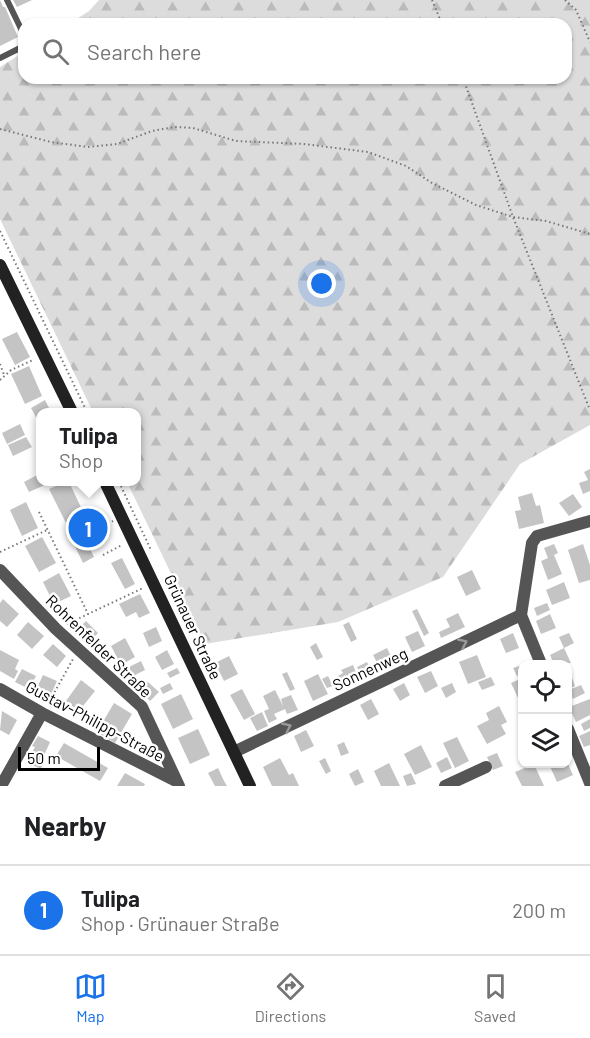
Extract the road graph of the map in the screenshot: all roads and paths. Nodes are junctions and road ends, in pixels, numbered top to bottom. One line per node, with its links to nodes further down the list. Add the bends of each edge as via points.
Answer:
1 (7, 0): 5 (lane)
2 (432, 0): 4 (path)
3 (565, 0): 6 (path, via 576,10)
4 (440, 18)
5 (18, 23)
6 (590, 42)
7 (18, 49): 8 (lane)
8 (0, 58)
9 (465, 84): 11 (path)
10 (0, 129): 11 (path, via 88,147 117,144 152,131 193,128 236,141 368,152 406,166 476,205)
11 (513, 217): 13 (path, via 546,221); 21 (path)
12 (0, 231): 20 (path)
13 (590, 234)
14 (0, 266): 15 (street)
15 (44, 355): 17 (path); 19 (street)
16 (0, 364): 17 (path)
17 (5, 376): 18 (path)
18 (0, 380)
19 (70, 408)
20 (85, 408)
21 (590, 410)
22 (107, 486): 24 (street, Grünauer Straße)
23 (39, 512): 26 (path)
24 (122, 516): 27 (path); 28 (street, Grünauer Straße)
25 (590, 521): 34 (street, via 537,536 532,543)
26 (47, 530): 29 (path); 33 (path)
27 (92, 532)
28 (134, 539): 30 (path); 32 (street, Grünauer Straße)
29 (0, 552)
30 (104, 555)
31 (0, 570): 35 (street, Rohrenfelder Straße)
32 (154, 582): 33 (path); 41 (street, Grünauer Straße)
33 (88, 614): 35 (path)
34 (521, 615): 37 (street); 41 (street, Sonnenweg, one-way to 34)
35 (56, 629): 36 (street, Rohrenfelder Straße)
36 (79, 649): 39 (path); 44 (street, Rohrenfelder Straße, via 142,707)
37 (539, 660)
38 (0, 689): 39 (street, Gustav-Philipp-Straße)
39 (42, 713): 44 (street, Gustav-Philipp-Straße); 45 (street)
40 (572, 741): 43 (street)
41 (234, 752): 46 (street, Grünauer Straße)
42 (486, 767): 47 (street)
43 (590, 783): 48 (street)
44 (177, 784)
45 (1, 786)
46 (250, 786)
47 (445, 786)
48 (585, 786)

